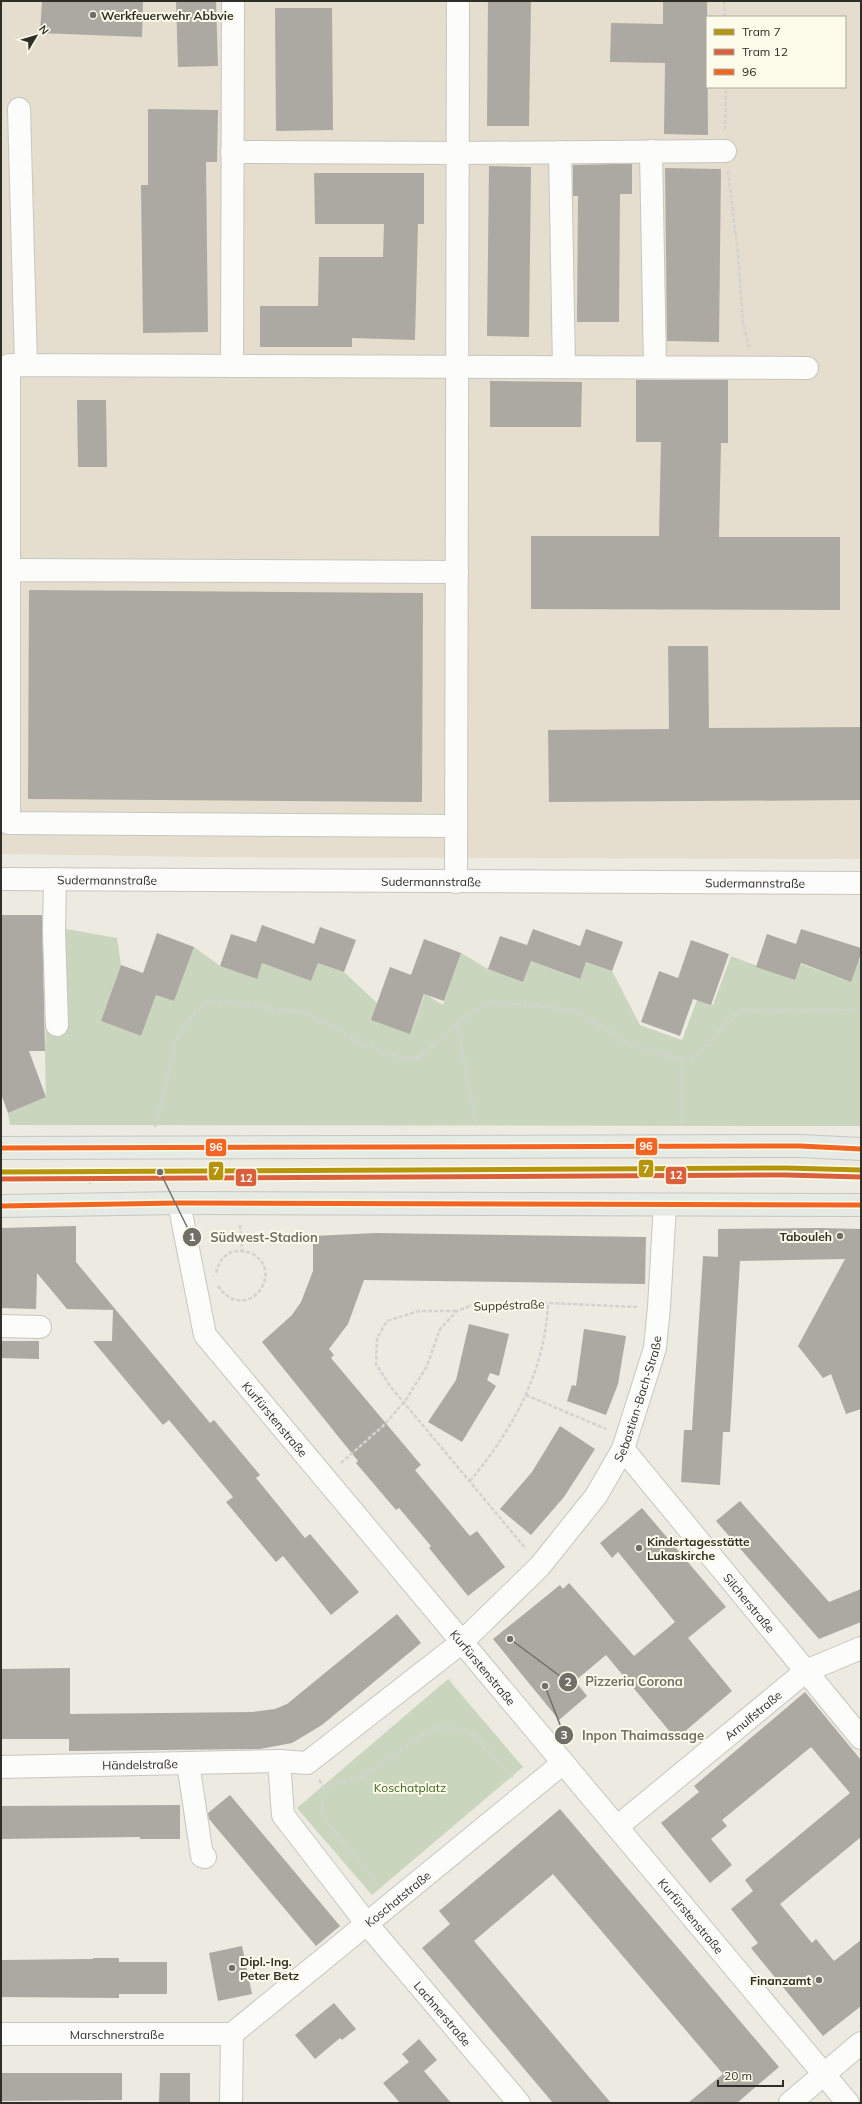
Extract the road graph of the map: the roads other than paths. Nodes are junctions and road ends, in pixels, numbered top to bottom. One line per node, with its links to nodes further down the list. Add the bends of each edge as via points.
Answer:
1 (233, 1): 6 (street)
2 (458, 1): 8 (street)
3 (19, 109): 9 (street)
4 (725, 150): 5 (street)
5 (651, 151): 7 (street); 13 (street)
6 (232, 152): 8 (street); 10 (street)
7 (560, 152): 8 (street); 12 (street)
8 (458, 153): 11 (street)
9 (26, 365): 10 (street); 15 (street, via 9,365)
10 (232, 366): 11 (street)
11 (458, 366): 12 (street); 16 (street)
12 (564, 367): 13 (street)
13 (655, 367): 14 (street)
14 (807, 368)
15 (9, 570): 16 (street); 17 (street, via 9,823)
16 (457, 572): 17 (street)
17 (456, 826): 20 (street)
18 (1, 879): 19 (street, Sudermannstraße)
19 (55, 879): 20 (street, Sudermannstraße); 22 (street, via 54,931)
20 (456, 882): 21 (street, Sudermannstraße)
21 (861, 883)
22 (58, 1025)
23 (1, 1148): 24 (main road, via 800,1146)
24 (861, 1149)
25 (180, 1203): 26 (main road); 28 (main road); 32 (street, Kurfürstenstraße, via 205,1335)
26 (664, 1204): 27 (main road); 31 (street, Sebastian-Bach-Straße, via 655,1348)
27 (861, 1205)
28 (1, 1206)
29 (1, 1326): 30 (street)
30 (40, 1327)
31 (625, 1443): 32 (street, Sebastian-Bach-Straße, via 596,1496 540,1566); 34 (street, Silcherstraße)
32 (462, 1642): 36 (street, via 307,1762); 38 (street, Kurfürstenstraße)
33 (861, 1648): 34 (street, Arnulfstraße)
34 (806, 1671): 35 (street, Silcherstraße); 40 (street, Arnulfstraße)
35 (861, 1738)
36 (279, 1761): 37 (street, Händelstraße); 42 (street, via 283,1815)
37 (188, 1763): 39 (street, Händelstraße); 41 (street, via 196,1829 202,1856)
38 (563, 1763): 40 (street, Kurfürstenstraße); 42 (street, Koschatstraße)
39 (1, 1767)
40 (617, 1826): 46 (street, Kurfürstenstraße)
41 (205, 1857)
42 (367, 1924): 44 (street, Koschatstraße); 48 (street, Lachnerstraße)
43 (1, 2034): 44 (street, Marschnerstraße)
44 (232, 2034): 47 (street)
45 (861, 2044): 46 (street)
46 (824, 2075): 49 (street); 50 (street, Kurfürstenstraße)
47 (231, 2103)
48 (519, 2103)
49 (790, 2103)
50 (848, 2103)

